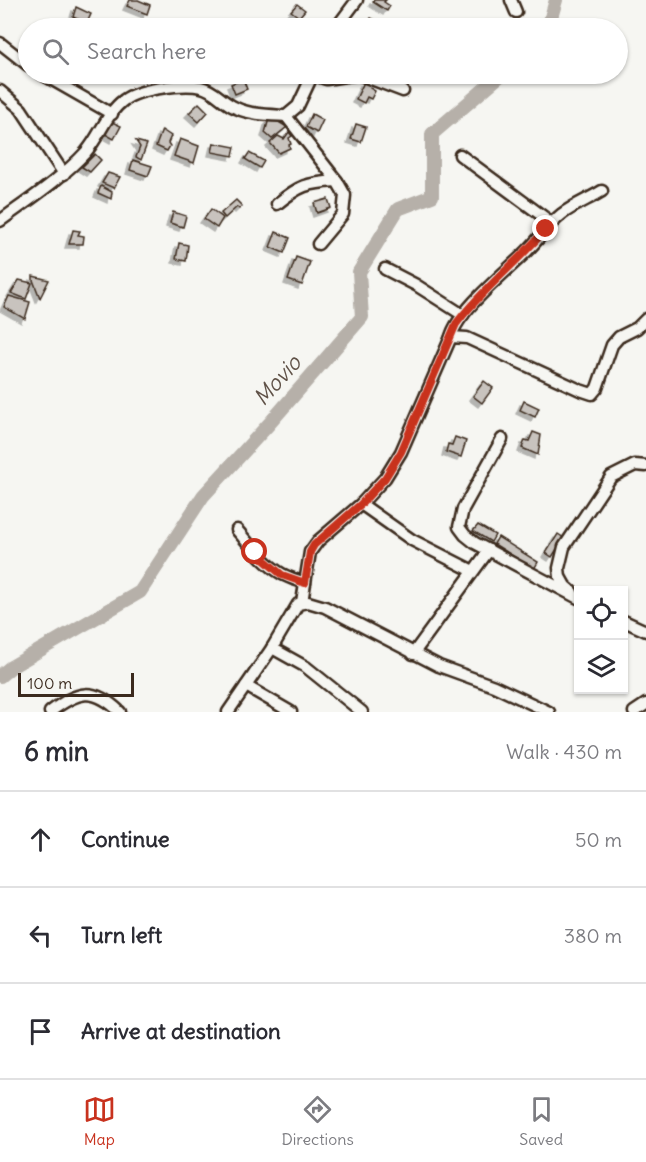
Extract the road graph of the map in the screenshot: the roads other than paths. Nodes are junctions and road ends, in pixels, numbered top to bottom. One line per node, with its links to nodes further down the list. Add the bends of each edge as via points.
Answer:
1 (357, 0): 4 (street)
2 (511, 0): 3 (street)
3 (516, 12)
4 (344, 18)
5 (0, 43): 6 (street)
6 (18, 57)
7 (60, 84): 12 (street)
8 (308, 84): 13 (street, via 298,106)
9 (384, 84): 11 (street)
10 (0, 91): 15 (street, via 21,109)
11 (404, 92)
12 (112, 114): 13 (street, via 134,95 190,86 210,90 234,108); 15 (street, via 93,144)
13 (286, 116): 16 (street)
14 (460, 155): 20 (street)
15 (64, 174): 19 (street)
16 (337, 181): 18 (street, via 308,184); 21 (street, via 345,195 344,209)
17 (602, 191): 20 (street)
18 (277, 204)
19 (0, 221)
20 (552, 223): 23 (street)
21 (318, 244)
22 (385, 268): 23 (street)
23 (463, 315): 25 (street)
24 (646, 319): 25 (street, via 612,345 597,388 591,394 467,338)
25 (451, 337): 28 (street, via 401,452 385,478)
26 (502, 439): 30 (street, via 460,517 459,527 465,535)
27 (646, 466): 33 (street, via 635,465 611,477 564,547 558,568 565,585)
28 (361, 504): 31 (street, via 412,540); 32 (street, via 314,545)
29 (237, 530): 32 (street, via 282,575)
30 (489, 550): 31 (street); 34 (street)
31 (473, 571): 39 (street)
32 (305, 583): 35 (street)
33 (574, 593)
34 (574, 595)
35 (302, 602): 38 (street); 39 (street, via 325,607)
36 (628, 623): 37 (street)
37 (646, 631)
38 (272, 648): 40 (street); 46 (street, via 306,667)
39 (414, 654): 47 (street)
40 (246, 686): 44 (street); 45 (street)
41 (646, 704): 48 (street)
42 (50, 712): 43 (street, via 65,700 96,694)
43 (120, 712)
44 (228, 712)
45 (291, 712)
46 (362, 712)
47 (549, 712)
48 (634, 712)

